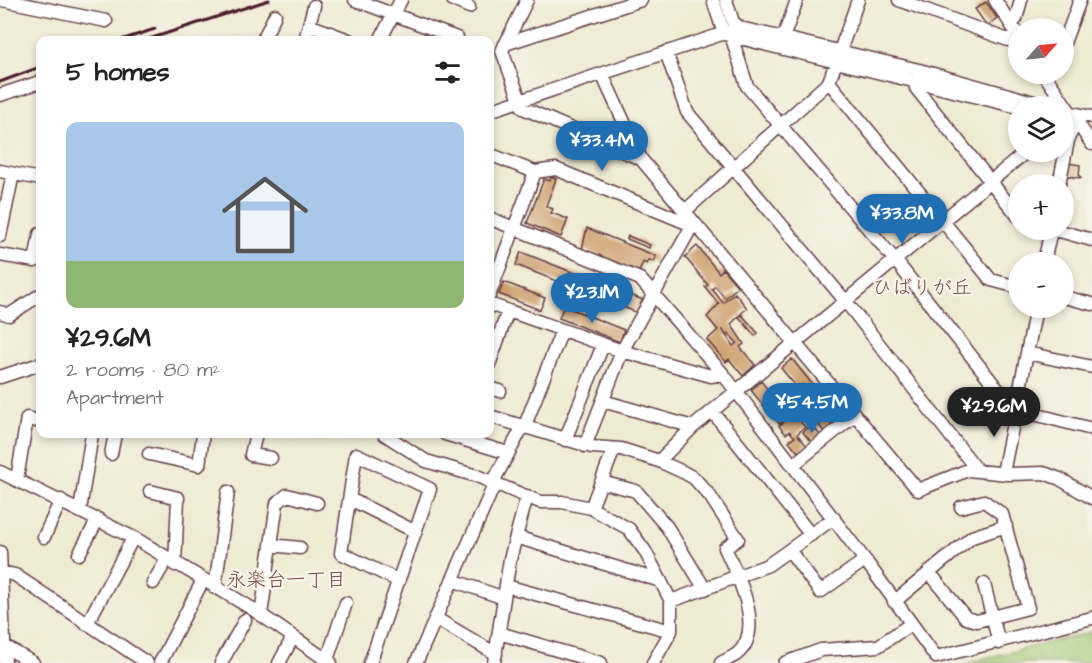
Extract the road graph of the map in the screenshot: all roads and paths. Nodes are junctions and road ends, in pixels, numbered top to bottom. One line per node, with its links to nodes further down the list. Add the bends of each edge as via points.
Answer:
1 (2, 0): 22 (street)
2 (355, 0): 17 (street)
3 (401, 0): 17 (street)
4 (453, 0): 16 (street)
5 (527, 0): 32 (street)
6 (641, 0): 32 (street)
7 (713, 0): 24 (street)
8 (726, 0): 24 (street)
9 (797, 0): 31 (street)
10 (858, 0): 34 (street)
11 (899, 0): 30 (street)
12 (995, 0): 21 (street)
13 (1021, 0): 19 (street)
14 (1080, 0): 20 (street)
15 (314, 6): 23 (street)
16 (469, 6)
17 (393, 14): 28 (street); 29 (street)
18 (275, 15): 25 (street)
19 (1016, 18)
20 (1073, 18)
21 (1008, 20)
22 (106, 21)
23 (309, 25): 26 (street); 27 (street)
24 (732, 32): 31 (street); 33 (street); 48 (street, via 747,86)
25 (265, 36)
26 (306, 36)
27 (338, 36)
28 (382, 36)
29 (452, 36)
30 (1008, 40)
31 (782, 43): 34 (street)
32 (505, 44): 41 (street, via 502,51)
33 (666, 52): 35 (street); 54 (street, via 687,112)
34 (838, 56): 36 (street); 37 (street)
35 (602, 74): 41 (street); 52 (street)
36 (918, 75): 40 (street); 42 (street); 59 (street, via 916,88)
37 (830, 82): 48 (street); 63 (street)
38 (36, 83): 39 (street)
39 (0, 95)
40 (1008, 96)
41 (520, 100): 43 (street); 52 (street, via 523,108)
42 (1008, 104)
43 (494, 109)
44 (1092, 117): 45 (street)
45 (1074, 118)
46 (1074, 120): 49 (street)
47 (1074, 124): 50 (street)
48 (781, 126): 54 (street); 71 (street)
49 (1092, 127)
50 (1092, 144)
51 (494, 156): 56 (street)
52 (641, 159): 61 (street)
53 (1014, 162): 59 (street)
54 (734, 168): 61 (street); 77 (street)
55 (0, 171): 57 (street)
56 (535, 172): 64 (street, via 556,169); 65 (street)
57 (13, 174): 58 (street); 67 (street)
58 (36, 178)
59 (991, 181): 60 (street); 63 (street)
60 (1008, 203)
61 (686, 210): 64 (street)
62 (494, 220): 65 (street)
63 (943, 221): 71 (street); 73 (street, via 992,280)
64 (697, 228): 74 (street); 84 (street)
65 (514, 229): 72 (street); 74 (street, via 640,279)
66 (1074, 235): 68 (street)
67 (0, 236)
68 (1092, 240)
69 (0, 255): 70 (street, via 35,261)
70 (36, 256)
71 (895, 260): 77 (street); 95 (street)
72 (494, 283)
73 (1008, 284)
74 (654, 292): 87 (street); 91 (street)
75 (36, 298): 81 (street, via 9,315)
76 (1074, 300): 78 (street)
77 (847, 303): 84 (street); 118 (street)
78 (1092, 304)
79 (494, 306): 80 (street)
80 (508, 311): 83 (street); 86 (street)
81 (0, 312)
82 (1034, 318): 88 (street)
83 (562, 330): 85 (street); 101 (street)
84 (796, 344): 93 (street); 97 (street)
85 (603, 345): 87 (street); 109 (street)
86 (494, 351)
87 (622, 351): 91 (street, via 711,376); 94 (street)
88 (1027, 353): 90 (street); 95 (street)
89 (36, 365): 92 (street)
90 (1092, 367)
91 (723, 374): 93 (street)
92 (0, 377)
93 (736, 392): 96 (street); 117 (street)
94 (603, 401): 100 (street); 110 (street)
95 (1014, 408): 102 (street); 120 (street)
96 (712, 411): 100 (street); 138 (street)
97 (855, 415): 117 (street); 118 (street, via 918,490)
98 (494, 418): 101 (street)
99 (36, 421): 121 (street, via 27,418)
100 (693, 427): 116 (street)
101 (523, 428): 109 (street); 112 (street)
102 (1092, 429)
103 (92, 438): 133 (street)
104 (114, 438): 113 (street)
105 (202, 438): 114 (street, via 199,465)
106 (255, 438): 115 (street, via 251,454)
107 (390, 438): 123 (street, via 426,461)
108 (459, 438): 112 (street)
109 (564, 440): 110 (street)
110 (585, 446): 111 (street)
111 (614, 449): 116 (street); 122 (street)
112 (507, 453): 123 (street)
113 (111, 454)
114 (149, 454)
115 (272, 458)
116 (659, 461): 151 (street, via 694,478 710,496 738,539 725,548)
117 (793, 465): 134 (street)
118 (977, 470): 120 (street)
119 (0, 472): 121 (street)
120 (1003, 473): 127 (street, via 1044,473)
121 (17, 479): 128 (street)
122 (601, 482): 132 (street); 159 (street, via 636,491 667,527)
123 (494, 483): 126 (street); 152 (street)
124 (150, 491): 148 (street, via 178,498)
125 (228, 492): 158 (street)
126 (526, 495): 132 (street, via 540,502); 140 (street)
127 (1092, 498)
128 (60, 500): 133 (street); 139 (street)
129 (350, 500): 137 (street); 137 (street, via 356,454 430,489); 153 (street, via 341,553)
130 (317, 503): 142 (street, via 287,495 277,503)
131 (961, 507): 136 (street, via 984,501 1002,514)
132 (591, 508): 154 (street, via 629,529)
133 (80, 510): 135 (street)
134 (834, 518): 138 (street); 147 (street)
135 (98, 519): 141 (street); 146 (street)
136 (1006, 526): 150 (street, via 972,537); 166 (street, via 1028,608)
137 (416, 532): 153 (street)
138 (812, 535): 144 (street)
139 (44, 537)
140 (516, 537): 154 (street); 160 (street)
141 (133, 538): 148 (street); 169 (street)
142 (271, 545): 143 (street); 164 (street)
143 (300, 548)
144 (790, 551): 147 (street, via 820,592); 151 (street)
145 (0, 552): 149 (street)
146 (79, 554)
147 (865, 560): 162 (street)
148 (171, 562): 155 (street); 156 (street)
149 (1, 572): 169 (street, via 15,575); 174 (street)
150 (929, 572): 162 (street); 166 (street, via 966,618)
151 (738, 578): 159 (street); 188 (street, via 748,604 750,630 738,653)
152 (452, 580): 160 (street); 165 (street)
153 (399, 581): 184 (street)
154 (661, 581): 161 (street)
155 (202, 582): 158 (street); 181 (street)
156 (153, 583)
157 (984, 584): 166 (street)
158 (215, 588): 164 (street)
159 (705, 589): 161 (street)
160 (505, 592): 171 (street); 172 (street)
161 (671, 601): 171 (street)
162 (894, 602): 170 (street)
163 (346, 603): 178 (street)
164 (261, 615): 173 (street)
165 (435, 618): 176 (street); 185 (street)
166 (992, 618): 175 (street)
167 (1092, 618): 175 (street)
168 (245, 620): 182 (street)
169 (87, 624): 177 (street)
170 (911, 624): 175 (street, via 936,657); 189 (street, via 878,646 821,650)
171 (671, 632): 187 (street)
172 (499, 633): 176 (street); 186 (street)
173 (293, 637): 178 (street); 183 (street)
174 (2, 642): 179 (street); 180 (street)
175 (999, 643)
176 (495, 659)
177 (143, 662)
178 (329, 662)
179 (5, 663)
180 (33, 663)
181 (160, 663)
182 (221, 663)
183 (279, 663)
184 (370, 663)
185 (416, 663)
186 (601, 663)
187 (653, 663)
188 (721, 663)
189 (785, 663)

